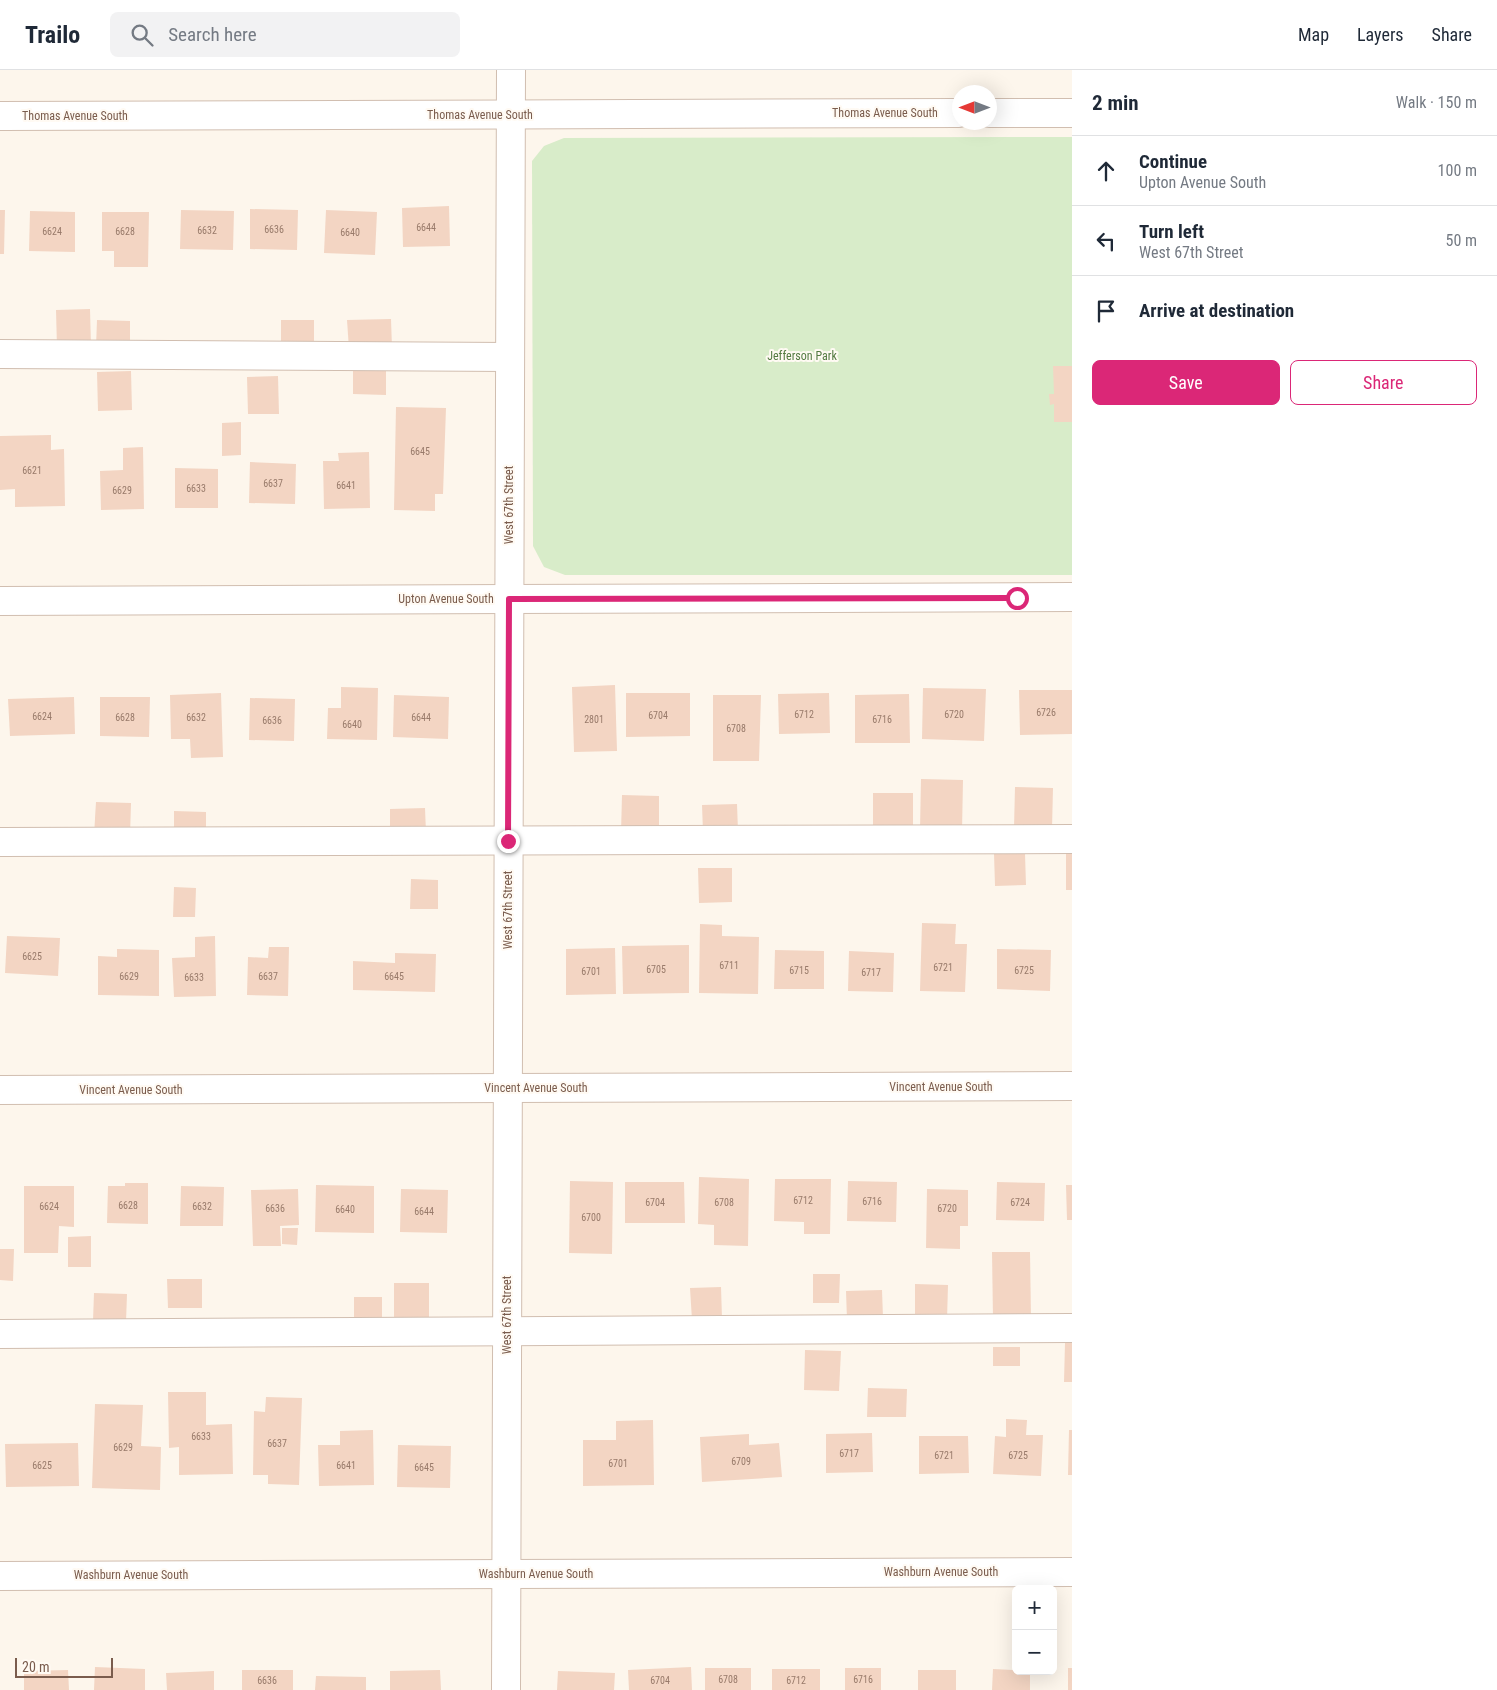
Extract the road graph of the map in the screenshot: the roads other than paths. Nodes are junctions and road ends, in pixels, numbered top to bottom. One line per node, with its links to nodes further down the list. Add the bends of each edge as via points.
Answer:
1 (510, 70): 5 (street, West 67th Street)
2 (952, 113): 5 (street, Thomas Avenue South)
3 (997, 113): 4 (street)
4 (1072, 113)
5 (510, 114): 6 (street, Thomas Avenue South); 8 (street, West 67th Street)
6 (0, 116)
7 (0, 354): 8 (street)
8 (509, 357): 10 (street, West 67th Street)
9 (1072, 597): 10 (street, Upton Avenue South)
10 (509, 599): 11 (street, Upton Avenue South); 13 (street, West 67th Street)
11 (0, 601)
12 (1072, 839): 13 (street)
13 (508, 841): 14 (street); 16 (street, West 67th Street)
14 (0, 842)
15 (1072, 1086): 16 (street, Vincent Avenue South)
16 (508, 1088): 17 (street, Vincent Avenue South); 19 (street, West 67th Street)
17 (0, 1090)
18 (1072, 1328): 19 (street)
19 (507, 1332): 20 (street); 22 (street, West 67th Street)
20 (0, 1334)
21 (1072, 1572): 22 (street, Washburn Avenue South)
22 (506, 1574): 23 (street, Washburn Avenue South); 24 (street, West 67th Street)
23 (0, 1576)
24 (506, 1690)

